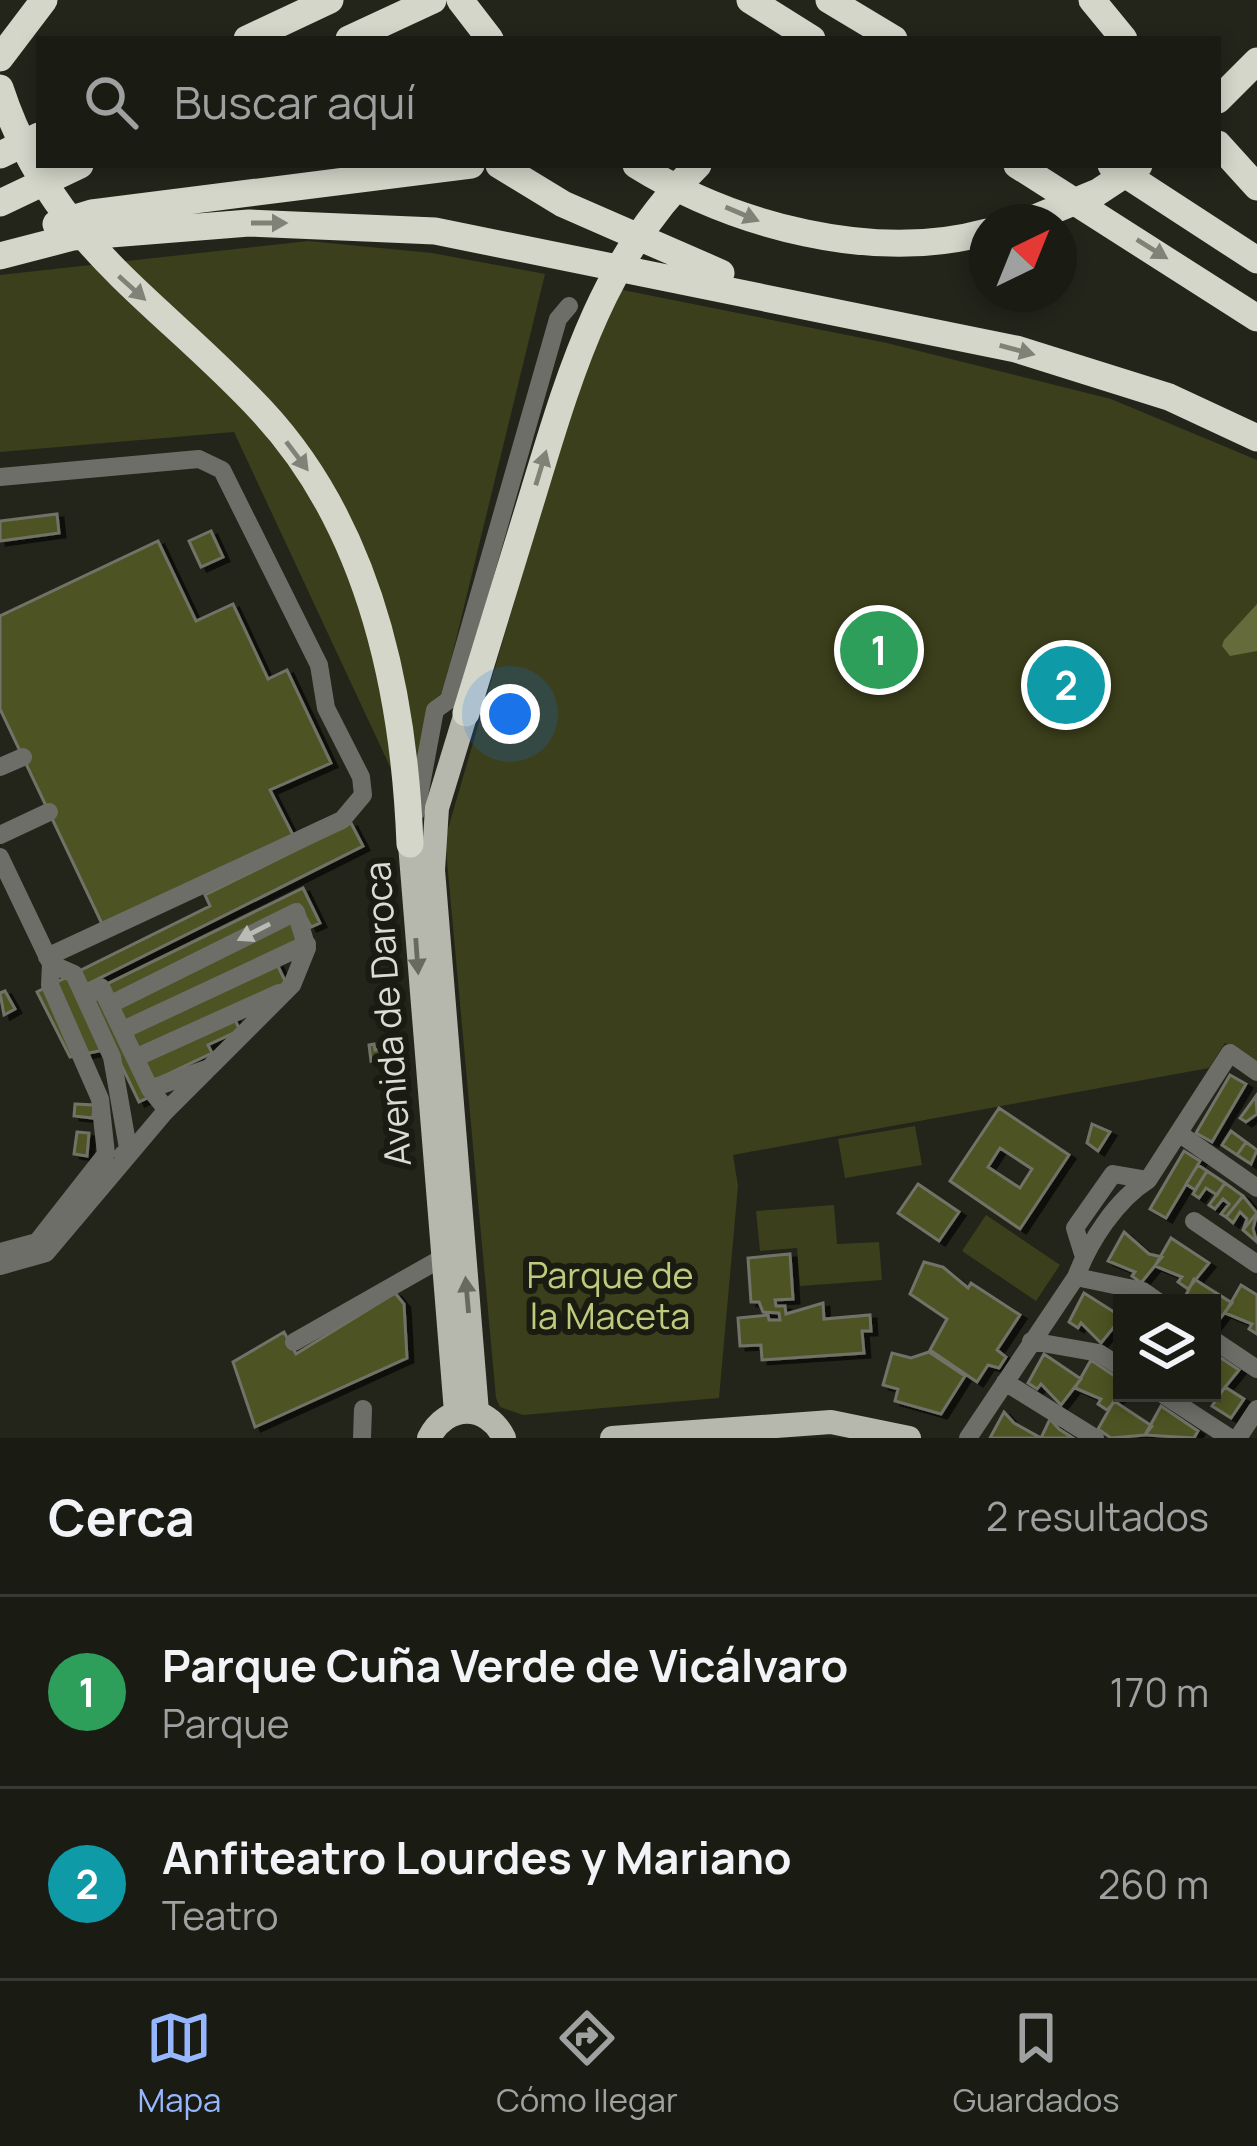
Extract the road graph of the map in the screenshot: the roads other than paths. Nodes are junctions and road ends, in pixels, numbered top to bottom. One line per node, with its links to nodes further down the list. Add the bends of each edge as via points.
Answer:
1 (44, 0): 17 (highway)
2 (334, 0): 9 (highway); 11 (highway)
3 (433, 0): 10 (highway)
4 (460, 0): 12 (highway)
5 (750, 0): 13 (highway)
6 (829, 0): 15 (highway)
7 (838, 0): 14 (highway)
8 (1092, 0): 16 (highway)
9 (254, 36)
10 (355, 36)
11 (359, 36)
12 (488, 36)
13 (809, 36)
14 (816, 36)
15 (889, 36)
16 (1122, 36)
17 (0, 58)
18 (1254, 64): 20 (highway)
19 (0, 88): 49 (highway, one-way to 49, via 28,158 95,256 266,414 346,535 381,626)
20 (1221, 97)
21 (36, 137): 23 (highway)
22 (1221, 147): 32 (highway)
23 (0, 155)
24 (74, 168): 33 (highway)
25 (449, 168): 36 (highway, via 92,213)
26 (504, 168): 39 (highway, via 562,205 692,263)
27 (643, 168): 35 (highway, one-way to 35, via 764,224 874,242)
28 (695, 168): 44 (highway, one-way to 28, via 600,298 646,220)
29 (1022, 168): 41 (highway, one-way to 41)
30 (1116, 168): 38 (highway)
31 (1134, 168): 34 (highway)
32 (1257, 187)
33 (0, 202)
34 (1069, 204)
35 (969, 236)
36 (0, 241)
37 (0, 256): 39 (highway, one-way to 39, via 113,233 341,224 435,231)
38 (1257, 260)
39 (820, 305): 42 (highway, one-way to 42, via 1016,349 1168,397)
40 (569, 306): 44 (street, via 558,319)
41 (1257, 318)
42 (1257, 438)
43 (0, 477): 52 (street, via 199,459 222,470 319,665 326,708 363,795 342,820)
44 (458, 706): 49 (street, Avenida de Daroca, via 436,710); 82 (main road, Avenida de Daroca, one-way to 44, via 433,871)
45 (23, 757): 46 (street)
46 (0, 767)
47 (49, 812): 48 (street)
48 (0, 836)
49 (410, 844): 68 (main road, Avenida de Daroca, one-way to 68)
50 (0, 857): 52 (street)
51 (307, 944): 53 (street); 55 (street, one-way to 55, via 296,912); 56 (street)
52 (49, 960): 54 (street, via 74,974); 63 (street, via 50,986 100,1099)
53 (290, 988): 57 (street); 58 (street)
54 (84, 996): 55 (street, via 101,987); 64 (street, via 117,1075)
55 (111, 1004): 56 (street)
56 (122, 1030): 57 (street)
57 (135, 1058): 60 (street)
58 (209, 1068): 60 (street); 61 (street)
59 (1257, 1072): 62 (street, via 1230,1053)
60 (149, 1089): 61 (street)
61 (167, 1110): 64 (street)
62 (1180, 1134): 65 (street); 71 (street, via 1148,1180 1130,1191)
63 (106, 1154): 64 (street); 67 (street, via 37,1242)
64 (129, 1154): 70 (street, via 46,1252)
65 (1257, 1188)
66 (1194, 1221): 69 (street)
67 (0, 1252)
68 (442, 1258): 74 (street); 82 (main road, Avenida de Daroca)
69 (1257, 1264)
70 (0, 1266)
71 (1076, 1277): 72 (street); 73 (street)
72 (1146, 1294)
73 (1031, 1341): 76 (street, via 1099,1352); 78 (street)
74 (294, 1342)
75 (1221, 1345): 77 (street)
76 (1113, 1362)
77 (1257, 1369)
78 (1005, 1382): 89 (street); 90 (street)
79 (1176, 1402): 91 (street)
80 (363, 1409): 85 (street)
81 (1257, 1409): 91 (street)
82 (466, 1412): 84 (main road); 86 (main road, via 495,1423)
83 (833, 1430): 87 (main road); 88 (main road)
84 (428, 1437)
85 (362, 1438)
86 (504, 1438)
87 (611, 1438)
88 (909, 1438)
89 (968, 1438)
90 (1095, 1438)
91 (1234, 1438)

